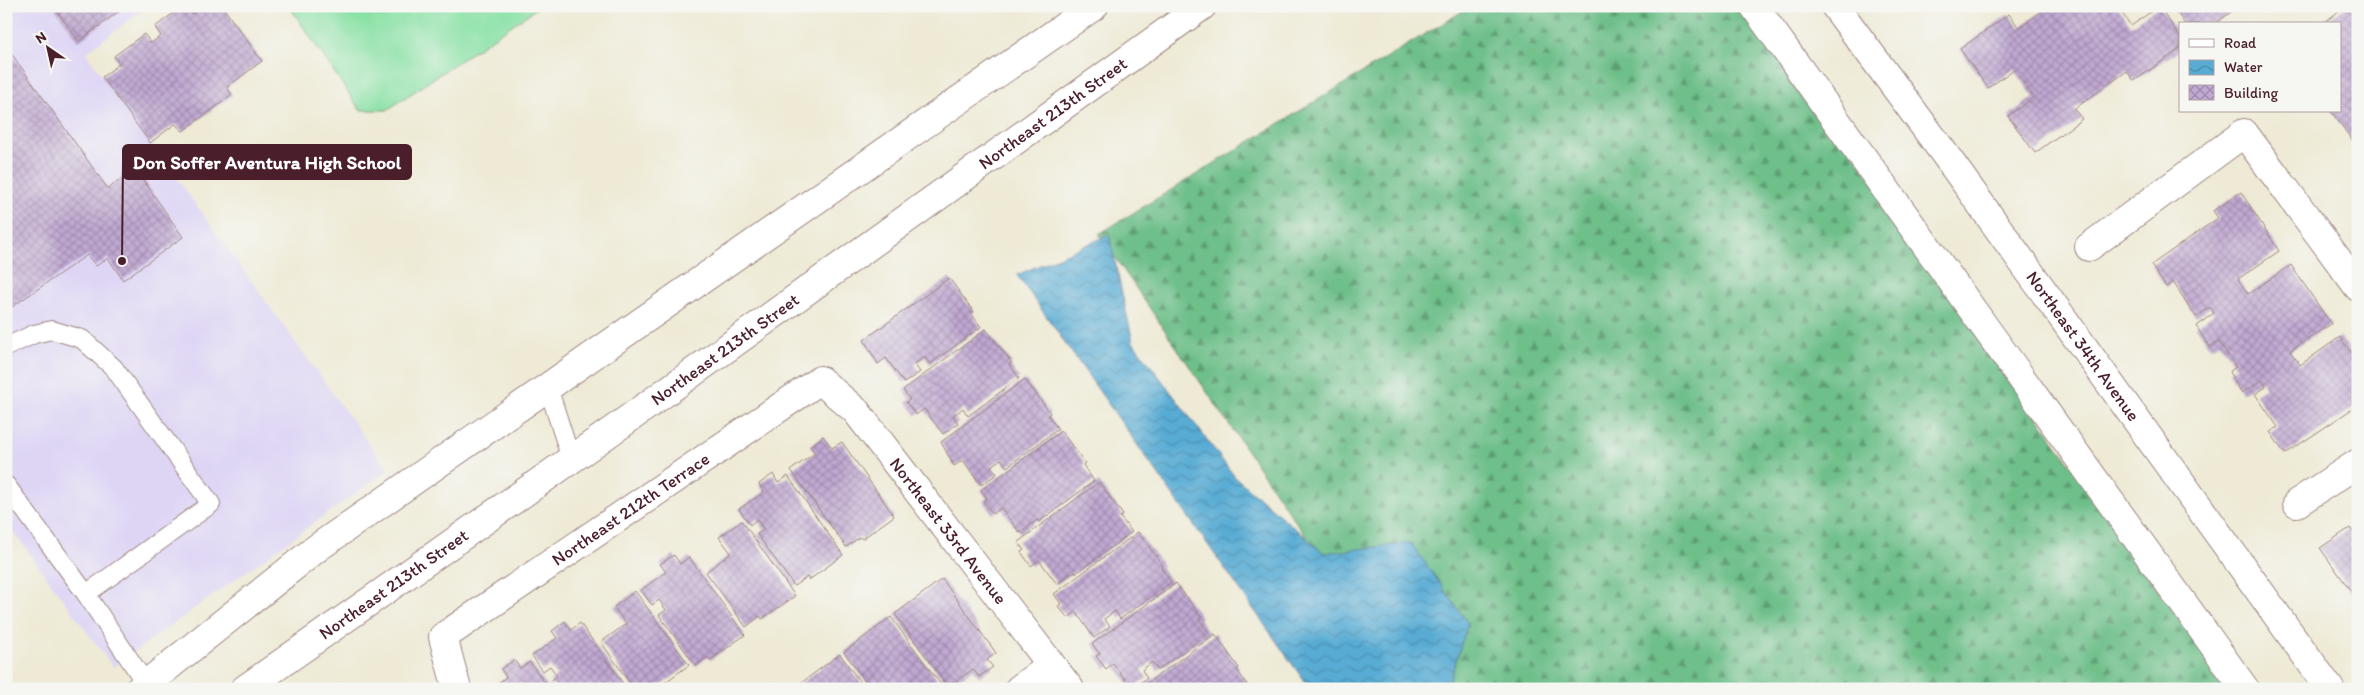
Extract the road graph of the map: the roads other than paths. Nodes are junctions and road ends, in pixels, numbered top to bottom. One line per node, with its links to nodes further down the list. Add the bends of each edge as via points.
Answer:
1 (1094, 6): 9 (street)
2 (1202, 6): 10 (street, Northeast 213th Street)
3 (1754, 6): 21 (street)
4 (1834, 6): 22 (street, Northeast 34th Avenue, via 1941,149)
5 (2089, 247): 6 (street, via 2244,133)
6 (2356, 282)
7 (6, 347): 14 (lane, via 52,330 82,339 114,368 211,504)
8 (820, 380): 15 (street, Northeast 33rd Avenue, via 856,411); 18 (street, Northeast 212th Terrace, via 443,637)
9 (548, 387): 10 (lane); 16 (street, via 317,548)
10 (571, 459): 17 (street, Northeast 213th Street)
11 (2358, 463): 13 (street)
12 (6, 485): 14 (lane)
13 (2297, 503)
14 (86, 594): 16 (lane)
15 (1051, 665): 19 (street); 20 (street, Northeast 33rd Avenue)
16 (143, 686)
17 (244, 689)
18 (456, 689)
19 (1019, 689)
20 (1070, 689)
21 (2245, 689)
22 (2330, 689)

